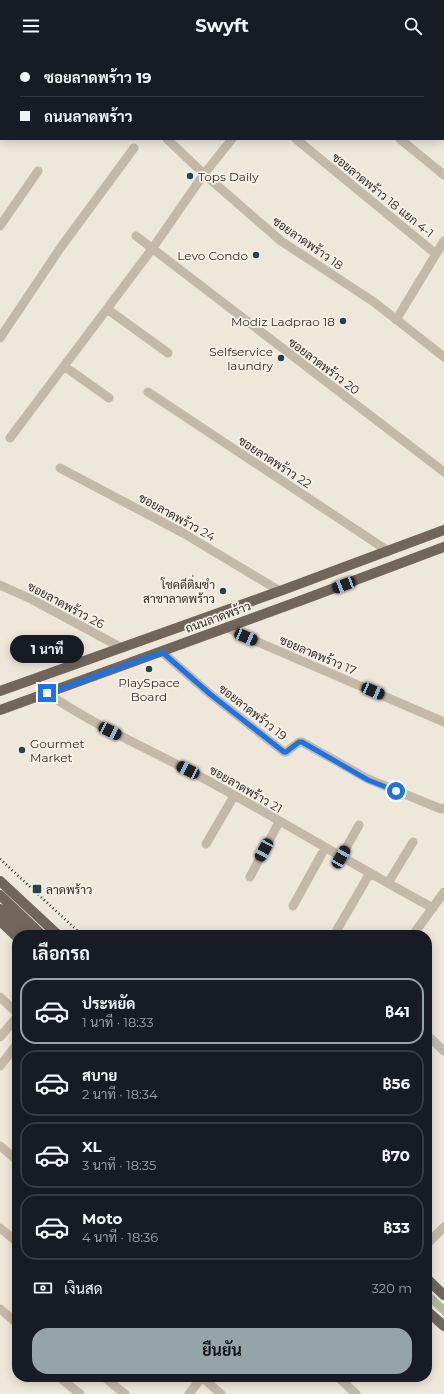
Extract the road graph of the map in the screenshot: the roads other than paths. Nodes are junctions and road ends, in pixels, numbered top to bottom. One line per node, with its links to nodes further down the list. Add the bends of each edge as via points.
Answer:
1 (168, 140): 7 (street, ซอยลาดพร้าว 18)
2 (231, 140): 7 (street)
3 (297, 140): 13 (street, ซอยลาดพร้าว 18 แยก 4-1)
4 (401, 140): 8 (street)
5 (134, 148): 16 (street, via 61,246)
6 (38, 171): 9 (street)
7 (204, 174): 12 (street); 15 (street, ซอยลาดพร้าว 18, via 281,242 374,302)
8 (444, 175)
9 (0, 226)
10 (136, 236): 12 (street, ซอยลาดพร้าว 20)
11 (444, 241): 13 (street)
12 (152, 249): 14 (street); 24 (street, ซอยลาดพร้าว 20)
13 (436, 254): 15 (street)
14 (107, 309): 17 (street); 19 (street)
15 (396, 320): 18 (street, ซอยลาดพร้าว 18)
16 (0, 338)
17 (168, 352)
18 (444, 358)
19 (64, 366): 21 (street); 22 (street)
20 (148, 392): 27 (street, ซอยลาดพร้าว 22)
21 (109, 398)
22 (10, 438)
23 (60, 468): 29 (street, ซอยลาดพร้าว 24, via 183,533)
24 (444, 472)
25 (444, 530): 27 (main road, ถนนลาดพร้าว)
26 (444, 547): 30 (main road, ถนนลาดพร้าว)
27 (388, 551): 29 (main road, ถนนลาดพร้าว)
28 (0, 585): 31 (street, ซอยลาดพร้าว 26)
29 (280, 591): 31 (main road, ถนนลาดพร้าว)
30 (228, 628): 32 (main road, ถนนลาดพร้าว); 36 (street, ซอยลาดพร้าว 17)
31 (120, 647): 33 (main road, ถนนลาดพร้าว)
32 (162, 652): 34 (main road, ถนนลาดพร้าว); 38 (street, ซอยลาดพร้าว 19, via 210,694 284,752 302,742 368,780)
33 (0, 691)
34 (47, 693): 35 (main road, ถนนลาดพร้าว); 37 (street, ซอยลาดพร้าว 21, via 71,710)
35 (0, 710)
36 (444, 722)
37 (234, 796): 39 (street, ซอยลาดพร้าว 21); 42 (street)
38 (444, 808)
39 (279, 822): 43 (street, ซอยลาดพร้าว 21); 46 (street)
40 (359, 825): 44 (street)
41 (413, 842): 48 (street)
42 (206, 844)
43 (325, 848): 44 (street, ซอยลาดพร้าว 21); 51 (street)
44 (341, 857): 45 (street, ซอยลาดพร้าว 21)
45 (370, 873): 48 (street, ซอยลาดพร้าว 21); 60 (street)
46 (250, 878)
47 (0, 881): 55 (main road)
48 (388, 883): 52 (street, ซอยลาดพร้าว 21)
49 (444, 892): 52 (street)
50 (0, 895): 58 (main road)
51 (292, 906)
52 (433, 908): 61 (street)
53 (0, 909): 56 (main road)
54 (0, 921): 62 (main road)
55 (46, 924): 57 (main road, via 37,922); 59 (main road)
56 (22, 930)
57 (29, 930)
58 (37, 930)
59 (53, 930)
60 (337, 930)
61 (417, 930)
62 (12, 932)
63 (0, 997): 64 (street)
64 (12, 1008)
65 (12, 1023): 66 (street)
66 (0, 1037)
67 (432, 1040): 69 (street)
68 (12, 1050): 70 (street)
69 (444, 1051)
70 (0, 1066)
71 (0, 1146): 72 (street)
72 (12, 1156)
73 (444, 1227): 76 (street)
74 (0, 1228): 75 (street)
75 (12, 1238)
76 (432, 1239)
77 (432, 1284): 78 (main road)
78 (444, 1295)
79 (0, 1308): 81 (street)
80 (432, 1315): 82 (main road)
81 (12, 1319)
82 (444, 1326)
83 (65, 1382): 88 (street)
84 (110, 1382): 89 (street)
85 (198, 1382): 90 (street)
86 (208, 1382): 91 (street)
87 (343, 1382): 92 (street)
88 (80, 1394)
89 (124, 1394)
90 (189, 1394)
91 (221, 1394)
92 (356, 1394)

